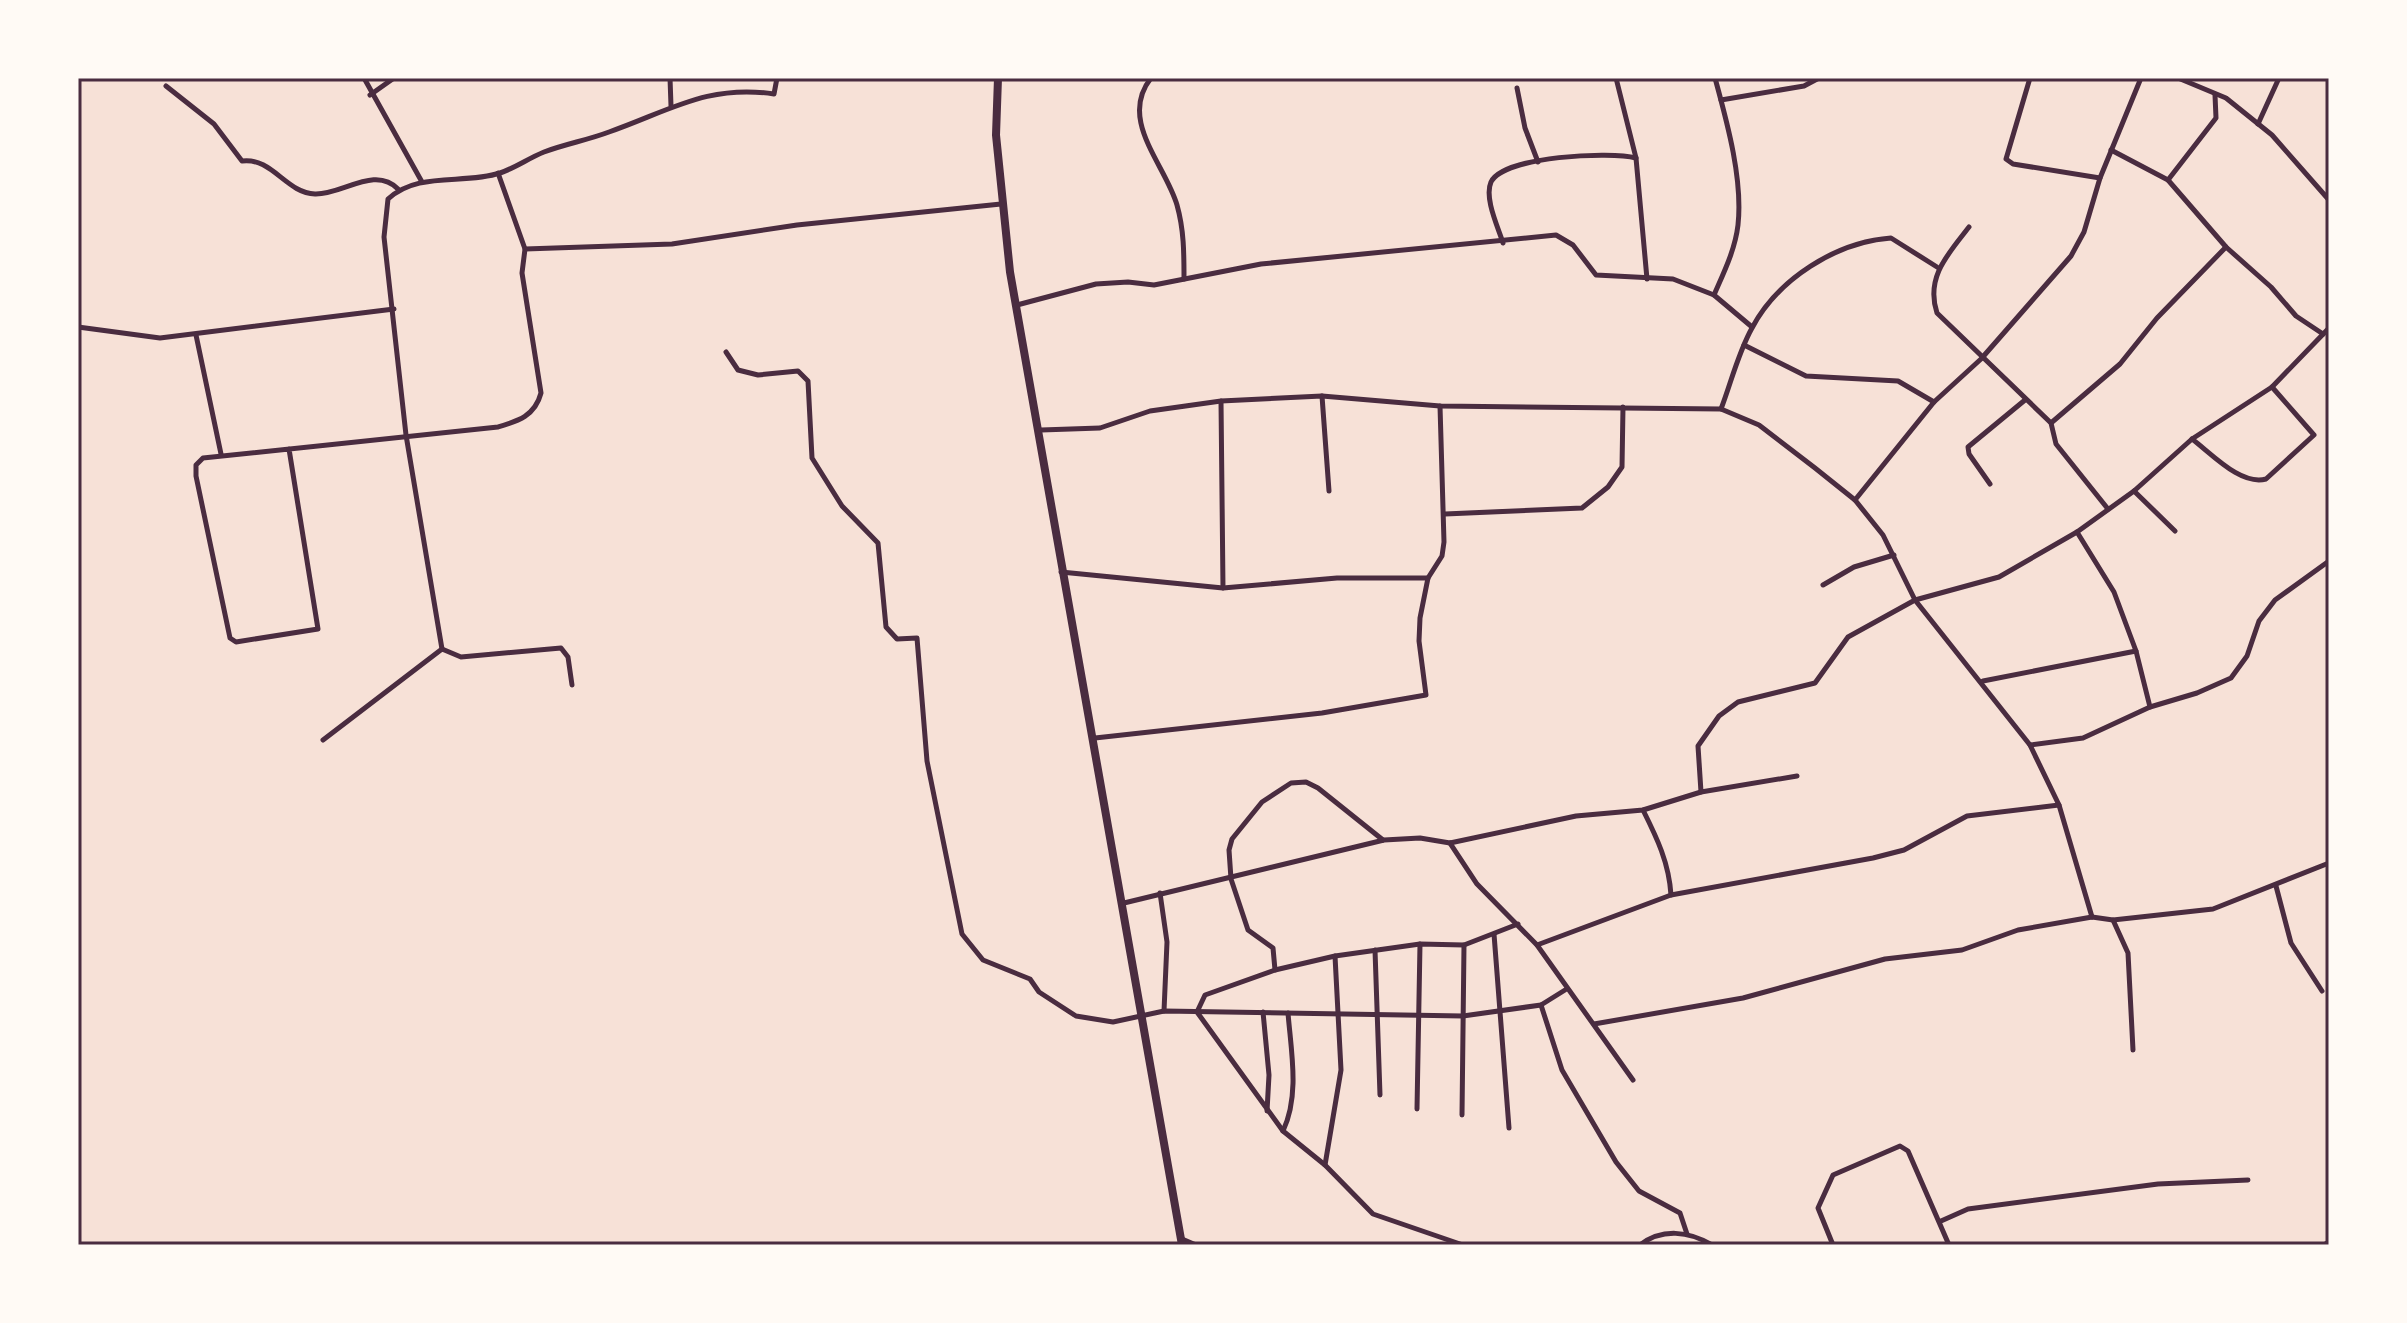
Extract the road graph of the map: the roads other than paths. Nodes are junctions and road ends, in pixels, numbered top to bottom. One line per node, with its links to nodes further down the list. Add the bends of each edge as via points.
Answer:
1 (364, 78): 16 (street)
2 (394, 78): 16 (street)
3 (670, 78): 19 (street)
4 (777, 78): 19 (street, via 774,94 728,90)
5 (998, 78): 30 (main road)
6 (1151, 78): 36 (street, via 1140,96 1139,112 1145,141 1176,202 1184,237)
7 (1616, 78): 22 (street)
8 (1715, 78): 18 (street)
9 (1819, 78): 18 (street, via 1804,86)
10 (2030, 78): 25 (street, via 2006,159)
11 (2141, 78): 21 (street)
12 (2178, 78): 17 (street)
13 (2279, 78): 20 (street)
14 (166, 86): 28 (street, via 214,124 242,161 265,165 301,194 322,195 380,179)
15 (1517, 88): 23 (street)
16 (370, 95): 27 (street)
17 (2215, 95): 20 (street); 26 (street, via 2216,118)
18 (1721, 100): 38 (street, via 1738,223 1731,258)
19 (671, 106): 24 (street)
20 (2258, 124): 29 (street)
21 (2111, 150): 25 (street); 26 (street)
22 (1636, 158): 23 (street, via 1621,153); 37 (street)
23 (1538, 162): 32 (street, via 1511,167 1491,183 1488,192)
24 (498, 173): 27 (street); 34 (street)
25 (2100, 178): 48 (street, via 2071,256)
26 (2168, 180): 33 (street)
27 (422, 182): 28 (street)
28 (398, 189): 40 (street, via 388,199 384,237)
29 (2329, 200)
30 (1001, 204): 34 (street, via 672,244); 39 (main road)
31 (1969, 227): 35 (street)
32 (1503, 243): 36 (street, via 1261,264); 37 (street, via 1556,235 1573,245 1596,275)
33 (2226, 247): 44 (street, via 2296,316); 57 (street, via 2120,364)
34 (525, 249): 59 (street, via 522,273 541,393 534,410 498,427)
35 (1937, 267): 42 (street, via 1891,238 1858,242 1789,283); 48 (street, via 1937,313)
36 (1184, 279): 39 (street, via 1154,285 1096,284)
37 (1647, 279): 38 (street, via 1673,279)
38 (1714, 295): 42 (street)
39 (1017, 305): 58 (main road)
40 (394, 309): 45 (street); 59 (street)
41 (78, 327): 45 (street, via 160,338)
42 (1752, 327): 46 (street)
43 (2329, 328): 44 (street)
44 (2323, 334): 49 (street)
45 (196, 335): 62 (street)
46 (1744, 345): 53 (street, via 1806,376 1898,381); 56 (street)
47 (726, 352): 116 (street, via 738,370 758,375 798,371 808,381 812,458 842,506 878,543 886,627 897,639 917,638 927,761 962,934 983,960 1030,979 1039,992 1076,1016 1113,1022)
48 (1981, 359): 51 (street); 53 (street)
49 (2272, 387): 60 (street); 60 (street, via 2314,435 2266,479 2245,479)
50 (1322, 396): 52 (street); 54 (street); 64 (street)
51 (2025, 400): 57 (street); 63 (street, via 1968,447)
52 (1221, 401): 58 (street, via 1150,411 1100,428); 76 (street)
53 (1934, 402): 66 (street)
54 (1440, 406): 55 (street); 68 (street)
55 (1623, 407): 56 (street); 68 (street, via 1622,467 1582,508)
56 (1721, 409): 66 (street, via 1759,425)
57 (2051, 423): 67 (street, via 2056,444)
58 (1041, 430): 73 (main road)
59 (406, 435): 61 (street); 78 (street)
60 (2192, 439): 65 (street)
61 (289, 449): 62 (street); 62 (street, via 318,629 245,642 230,638 196,476 203,458)
62 (221, 454)
63 (1990, 484)
64 (1329, 491)
65 (2134, 491): 67 (street); 69 (street)
66 (1855, 500): 71 (street)
67 (2108, 509): 70 (street)
68 (1445, 514): 74 (street, via 1442,556)
69 (2175, 531)
70 (2077, 532): 77 (street, via 1999,577); 79 (street, via 2114,592)
71 (1894, 555): 75 (street, via 1854,567); 77 (street)
72 (2329, 561): 82 (street, via 2275,600 2231,678)
73 (1060, 572): 76 (street); 83 (main road)
74 (1428, 578): 76 (street, via 1337,578); 83 (street, via 1419,641 1426,695 1322,713)
75 (1823, 585)
76 (1223, 588)
77 (1915, 600): 80 (street); 87 (street, via 1848,637 1815,683 1738,702 1719,716 1698,746)
78 (442, 649): 81 (street, via 461,657 561,648 568,657); 84 (street)
79 (2136, 651): 80 (street); 82 (street)
80 (1982, 681): 85 (street)
81 (572, 685)
82 (2150, 707): 85 (street, via 2083,738)
83 (1095, 738): 97 (main road)
84 (323, 740)
85 (2030, 745): 88 (street)
86 (1797, 776): 87 (street)
87 (1701, 792): 89 (street)
88 (2059, 805): 96 (street, via 1967,816 1904,850); 98 (street)
89 (1643, 810): 91 (street, via 1576,816); 96 (street, via 1670,874)
90 (1384, 840): 91 (street); 93 (street); 93 (street, via 1318,788 1291,783 1262,802 1232,839)
91 (1450, 843): 100 (street, via 1477,884)
92 (2329, 863): 94 (street)
93 (1231, 879): 95 (street); 107 (street, via 1248,930 1273,948)
94 (2276, 886): 99 (street, via 2213,909); 109 (street, via 2291,943)
95 (1160, 893): 97 (street); 111 (street, via 1167,942)
96 (1671, 895): 104 (street)
97 (1124, 903): 116 (main road)
98 (2092, 917): 99 (street); 121 (street, via 2018,930 1962,950 1885,959 1743,998)
99 (2113, 920): 122 (street, via 2128,953)
100 (1518, 924): 101 (street); 104 (street)
101 (1494, 934): 103 (street); 112 (street)
102 (1420, 944): 103 (street); 105 (street); 119 (street)
103 (1464, 945): 120 (street)
104 (1537, 945): 108 (street)
105 (1375, 950): 106 (street); 118 (street)
106 (1335, 956): 107 (street); 115 (street)
107 (1275, 970): 113 (street, via 1205,995)
108 (1565, 990): 110 (street); 121 (street)
109 (2322, 991)
110 (1541, 1005): 112 (street); 133 (street, via 1562,1070 1616,1162 1639,1191 1680,1213)
111 (1164, 1011): 113 (street); 116 (street)
112 (1500, 1011): 120 (street); 128 (street)
113 (1197, 1012): 114 (street); 126 (street)
114 (1263, 1012): 117 (street); 126 (street)
115 (1339, 1012): 117 (street); 118 (street); 130 (street, via 1341,1070)
116 (1144, 1013): 134 (main road)
117 (1288, 1013): 129 (street, via 1294,1085)
118 (1379, 1013): 119 (street); 124 (street)
119 (1418, 1014): 120 (street); 125 (street)
120 (1463, 1016): 127 (street)
121 (1594, 1024): 123 (street)
122 (2133, 1050)
123 (1633, 1080)
124 (1380, 1095)
125 (1417, 1109)
126 (1267, 1111): 129 (street)
127 (1462, 1115)
128 (1509, 1128)
129 (1283, 1131): 130 (street)
130 (1325, 1165): 136 (street, via 1373,1214)
131 (2248, 1180): 132 (street, via 2158,1184 1968,1209)
132 (1941, 1221): 139 (street, via 1908,1151 1891,1148 1833,1175 1818,1208); 140 (street)
133 (1687, 1234): 137 (street, via 1659,1233); 138 (street)
134 (1182, 1242): 135 (street)
135 (1196, 1245)
136 (1463, 1245)
137 (1640, 1245)
138 (1712, 1245)
139 (1833, 1245)
140 (1949, 1245)

